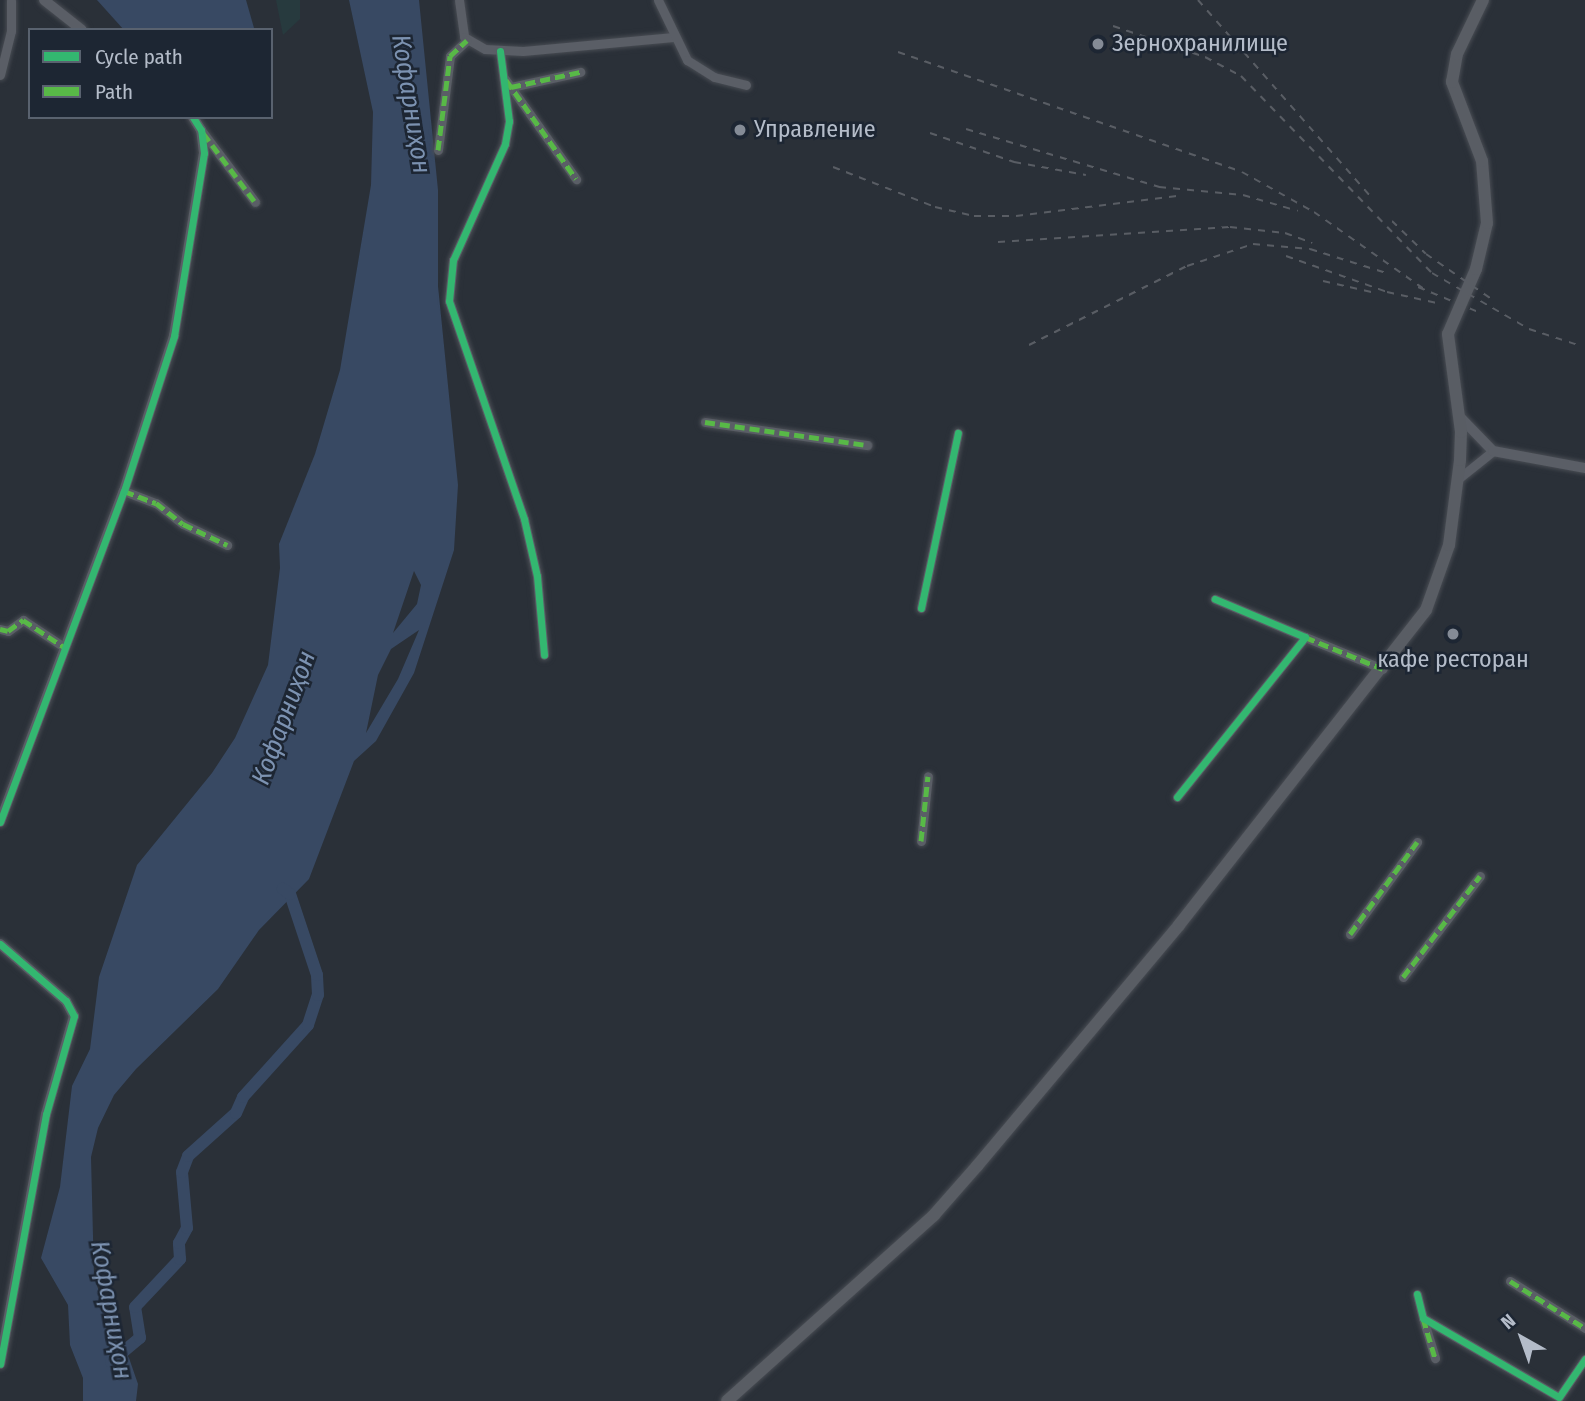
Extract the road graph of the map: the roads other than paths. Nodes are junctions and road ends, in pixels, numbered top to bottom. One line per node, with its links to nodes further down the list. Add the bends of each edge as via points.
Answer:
1 (11, 0): 11 (street, via 11,31)
2 (44, 0): 6 (street)
3 (459, 0): 8 (street)
4 (658, 0): 7 (street)
5 (1483, 0): 20 (main road, via 1457,54 1452,82 1482,161 1488,200 1476,269 1458,304 1447,343)
6 (79, 28)
7 (673, 37): 9 (street); 13 (street, via 699,70)
8 (467, 40): 9 (street); 17 (street, via 450,56)
9 (500, 51): 12 (street)
10 (580, 72): 14 (street)
11 (0, 75)
12 (504, 78): 14 (street); 34 (street, via 509,121 505,144 453,260 449,301 524,519 537,576)
13 (746, 85)
14 (511, 87): 18 (street)
15 (194, 119): 16 (street)
16 (201, 130): 19 (street); 27 (street, via 204,152 174,337)
17 (438, 150)
18 (576, 179)
19 (255, 202)
20 (1460, 417): 24 (street); 26 (main road)
21 (705, 422): 23 (street)
22 (958, 433): 30 (street)
23 (867, 445)
24 (1493, 451): 25 (street); 26 (street)
25 (1585, 468)
26 (1458, 479): 35 (main road, via 1448,545 1434,593 1418,624)
27 (124, 491): 28 (street, via 156,503 183,524); 33 (street)
28 (227, 545)
29 (1215, 599): 32 (street)
30 (921, 608)
31 (0, 629): 33 (street, via 8,631 23,620)
32 (1305, 637): 35 (street); 37 (street)
33 (64, 647): 38 (street)
34 (544, 655)
35 (1383, 669): 52 (main road, via 1179,925 934,1215)
36 (928, 776): 39 (street)
37 (1177, 797)
38 (0, 822)
39 (921, 841)
40 (1417, 842): 42 (street)
41 (1480, 876): 44 (street)
42 (1350, 933)
43 (0, 944): 51 (street, via 66,1001 74,1016 46,1114)
44 (1404, 977)
45 (1510, 1281): 48 (street)
46 (1417, 1294): 47 (street)
47 (1423, 1318): 49 (street); 50 (street, via 1559,1396)
48 (1585, 1328)
49 (1435, 1357)
50 (1585, 1359)
51 (0, 1364)
52 (727, 1401)

